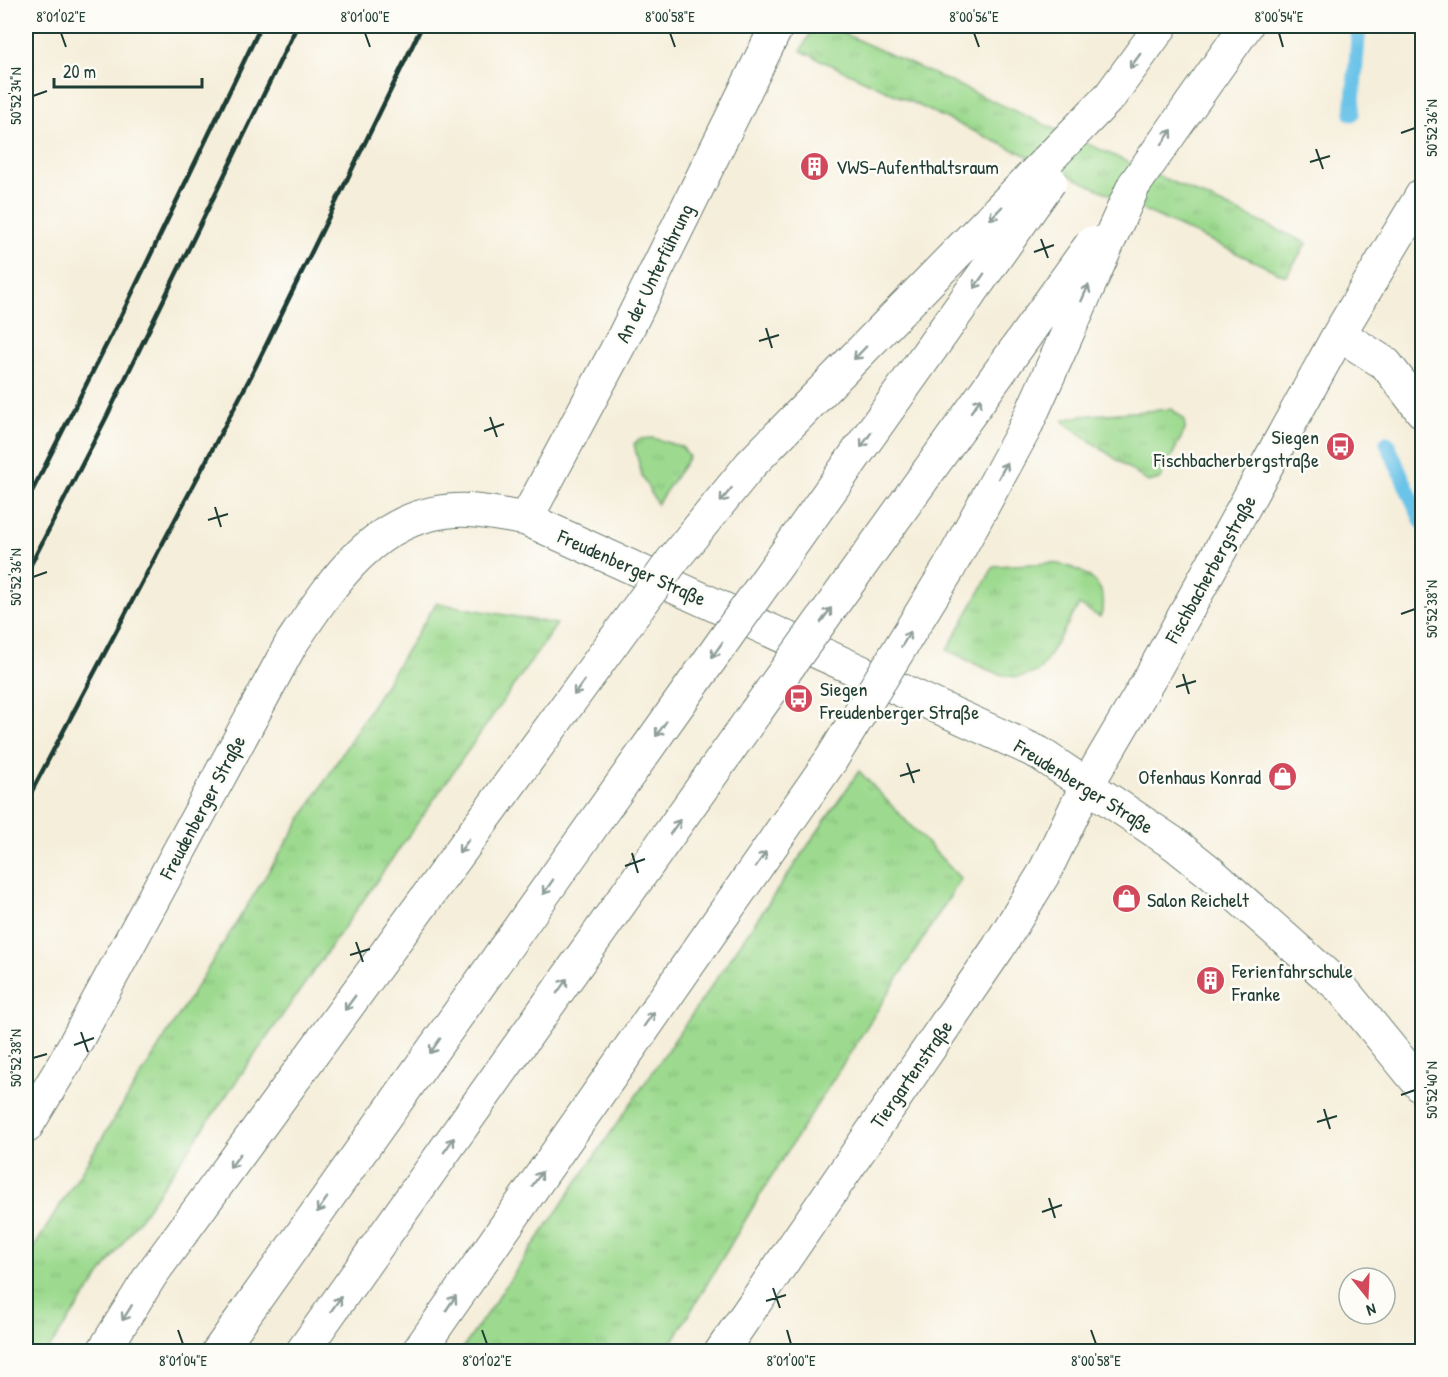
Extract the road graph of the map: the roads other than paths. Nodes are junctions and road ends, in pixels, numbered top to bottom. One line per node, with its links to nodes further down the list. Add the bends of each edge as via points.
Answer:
1 (777, 26): 9 (main road, An der Unterführung, via 624,336)
2 (1161, 26): 4 (main road, one-way to 4)
3 (1246, 26): 5 (main road, one-way to 3)
4 (1110, 96): 13 (main road, one-way to 13, bridge, via 752,464 672,561 151,1275); 14 (main road, one-way to 14, bridge)
5 (1134, 185): 15 (main road, one-way to 5, bridge); 16 (main road, one-way to 5, bridge, via 831,760 949,568 1024,430)
6 (1422, 195): 7 (main road, Fischbacherbergstraße)
7 (1339, 334): 8 (main road, via 1386,364); 10 (main road, Fischbacherbergstraße)
8 (1422, 411)
9 (526, 519): 10 (main road, Freudenberger Straße, via 1039,753); 12 (main road, Freudenberger Straße, via 450,510 416,516 379,537 333,581 291,644 64,1064)
10 (1086, 787): 11 (main road, Freudenberger Straße, via 1176,845 1342,989); 17 (main road, Tiergartenstraße, via 1043,874 998,948)
11 (1422, 1087)
12 (26, 1127)
13 (103, 1352)
14 (218, 1352)
15 (302, 1352)
16 (418, 1352)
17 (721, 1352)

